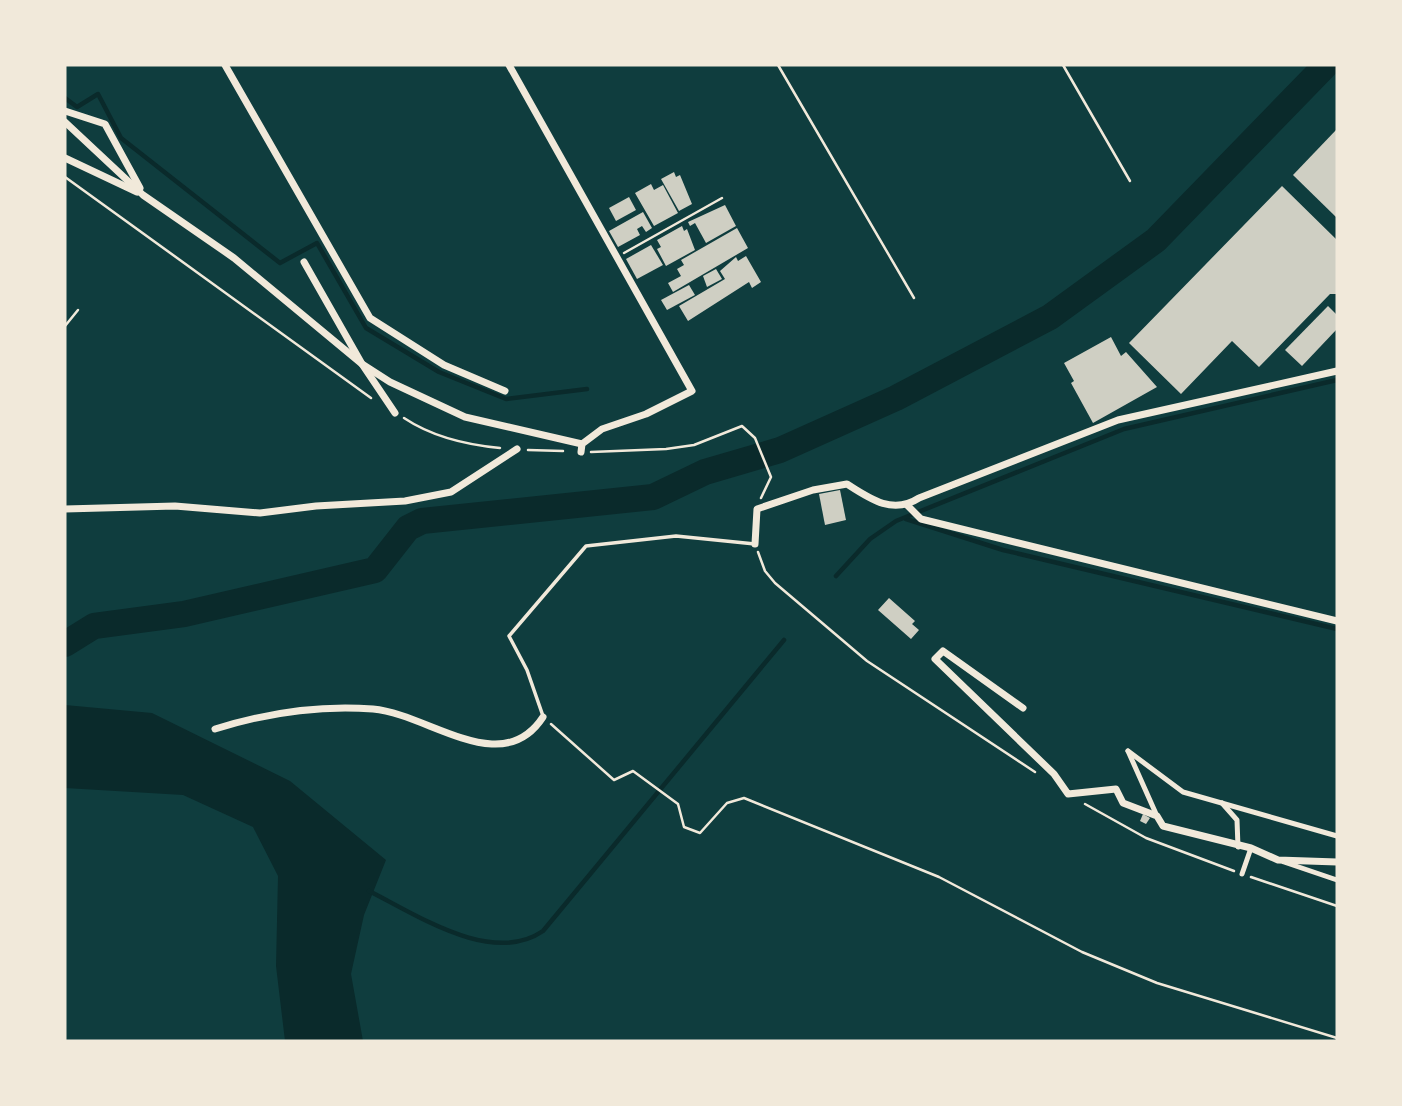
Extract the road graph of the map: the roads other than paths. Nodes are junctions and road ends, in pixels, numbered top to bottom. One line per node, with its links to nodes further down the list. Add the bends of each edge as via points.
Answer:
1 (225, 65): 10 (street, via 370,318 444,365)
2 (509, 65): 8 (street, via 692,391 602,429 582,448 465,417)
3 (65, 111): 6 (street, via 106,124)
4 (65, 122): 6 (street)
5 (65, 158): 6 (street)
6 (143, 195): 8 (street, via 234,258)
7 (304, 262): 8 (street)
8 (362, 364): 11 (street)
9 (1337, 371): 13 (street, via 1118,420)
10 (505, 391)
11 (395, 413)
12 (517, 449): 14 (street, via 451,492 405,501 260,513 175,506)
13 (908, 505): 15 (street, via 878,505 847,484 813,490 757,509); 16 (street, via 921,519)
14 (65, 509)
15 (755, 544): 18 (lane, via 676,536 586,545 509,636)
16 (1337, 621)
17 (1023, 708): 21 (street, via 943,651 935,659 1054,774 1068,794 1116,789 1123,803)
18 (543, 717): 19 (street, via 532,733 499,745 458,737 376,709 274,713)
19 (215, 729)
20 (1221, 803): 21 (street, via 1183,792 1128,751); 22 (street); 23 (street, via 1237,820)
21 (1157, 816): 23 (street, via 1163,825)
22 (1337, 836)
23 (1238, 847): 24 (street)
24 (1251, 848): 25 (street); 27 (street)
25 (1278, 860): 26 (street); 28 (street)
26 (1337, 862)
27 (1242, 874)
28 (1337, 880)

